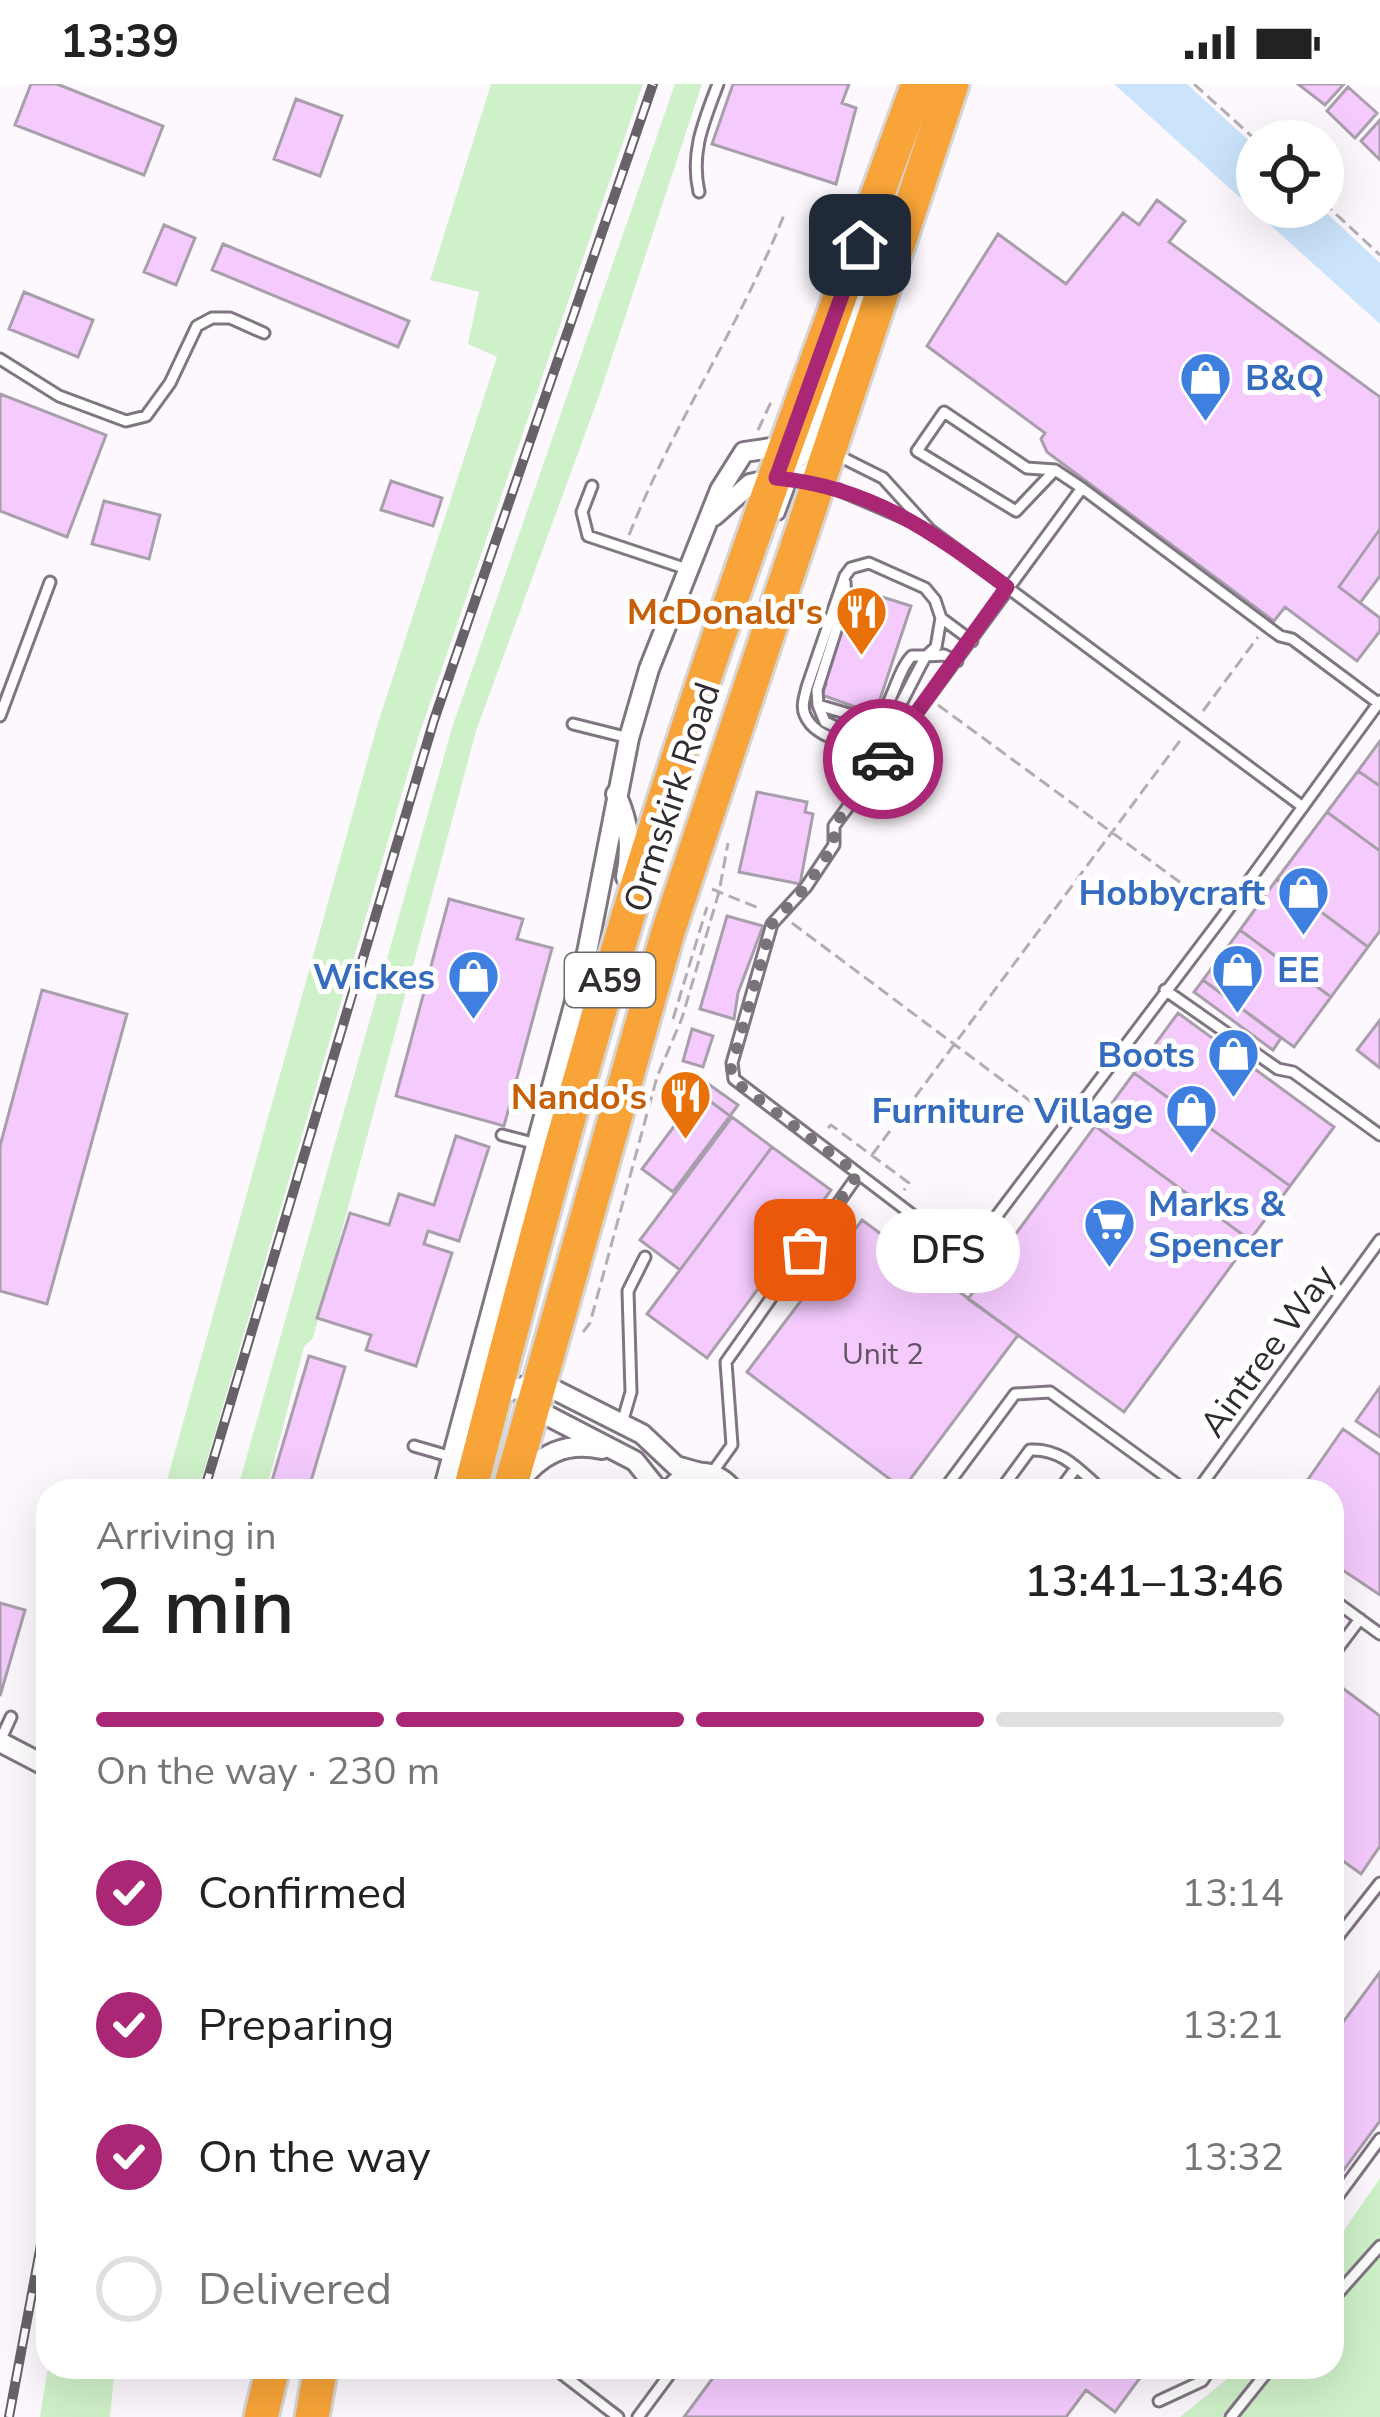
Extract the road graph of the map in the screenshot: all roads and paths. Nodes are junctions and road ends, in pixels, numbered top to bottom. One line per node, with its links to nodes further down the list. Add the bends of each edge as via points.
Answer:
1 (718, 84): 6 (lane, via 696,144)
2 (918, 84): 12 (highway, Ormskirk Road / A59)
3 (952, 84): 12 (highway, Ormskirk Road / A59, via 889,273)
4 (1194, 84): 5 (path)
5 (1236, 122)
6 (699, 192)
7 (784, 215): 19 (path)
8 (1344, 222): 9 (path)
9 (1380, 255)
10 (264, 333): 11 (lane, via 230,318 197,326 146,416 126,421 59,396)
11 (0, 359)
12 (801, 464): 16 (street, via 739,492); 16 (street, via 744,452); 17 (lane); 18 (lane); 18 (lane, via 883,478); 46 (highway, Ormskirk Road / A59, via 723,646); 58 (highway, Ormskirk Road / A59)
13 (1055, 470): 13 (lane, via 1016,511 917,451 944,412 1028,467); 15 (lane)
14 (592, 486): 19 (lane, via 582,512 588,536)
15 (1082, 488): 23 (lane); 25 (lane)
16 (711, 520): 20 (street)
17 (776, 522)
18 (930, 530): 23 (lane)
19 (624, 548): 20 (lane)
20 (690, 570): 36 (street)
21 (845, 576): 24 (lane, via 869,563 884,568 925,588); 27 (lane, via 803,705 813,727 850,742 874,737); 31 (lane)
22 (50, 582): 33 (lane)
23 (1007, 587): 26 (lane); 35 (lane)
24 (941, 618): 26 (lane); 27 (lane)
25 (1266, 626): 30 (lane); 35 (path)
26 (971, 640): 28 (lane)
27 (926, 656): 28 (lane); 32 (lane, via 903,664)
28 (957, 661): 29 (lane)
29 (929, 698): 40 (path); 44 (lane, via 834,826 834,845 806,887)
30 (1379, 702): 38 (lane)
31 (818, 705): 32 (lane, via 869,720); 32 (lane, via 825,722 855,734)
32 (883, 714)
33 (0, 716)
34 (573, 724): 36 (lane)
35 (1192, 725): 38 (lane); 40 (path)
36 (629, 738): 37 (street)
37 (616, 794): 46 (street, via 630,844); 51 (street, via 584,968)
38 (1303, 807): 43 (lane)
39 (729, 831): 42 (path)
40 (1112, 832): 43 (path); 47 (path)
41 (712, 889): 42 (path)
42 (719, 892): 44 (path); 56 (path)
43 (1224, 915): 45 (lane)
44 (775, 920): 47 (path); 53 (lane, via 732,1073)
45 (1166, 991): 48 (lane); 50 (lane)
46 (597, 1023): 57 (highway, Ormskirk Road / A59)
47 (955, 1045): 48 (path); 52 (path)
48 (1065, 1127): 53 (lane, via 967,1251)
49 (502, 1135): 51 (lane)
50 (1380, 1135)
51 (537, 1144): 61 (street)
52 (872, 1155)
53 (858, 1174): 64 (lane, via 726,1362 732,1445)
54 (1380, 1240): 77 (lane, Aintree Way)
55 (645, 1257): 59 (lane, via 628,1291 631,1392)
56 (582, 1334)
57 (496, 1394): 58 (street); 66 (highway, Ormskirk Road / A59)
58 (535, 1395): 59 (street); 62 (street); 67 (highway, Ormskirk Road / A59)
59 (622, 1423): 64 (street, via 676,1466)
60 (414, 1446): 61 (lane)
61 (452, 1457): 65 (street)
62 (635, 1461): 68 (street, via 569,1447 538,1460); 69 (street)
63 (1076, 1468): 73 (lane, via 1048,1449 1030,1450); 74 (lane); 75 (lane)
64 (705, 1472): 70 (street); 71 (street)
65 (446, 1479)
66 (473, 1479)
67 (513, 1479)
68 (521, 1479)
69 (649, 1479)
70 (685, 1479)
71 (723, 1479)
72 (952, 1479): 76 (lane, via 1015,1394 1050,1392)
73 (1009, 1479)
74 (1068, 1479)
75 (1089, 1479)
76 (1170, 1479)
77 (1206, 1479)
78 (1344, 1608): 79 (lane)
79 (1360, 1619): 80 (lane); 81 (lane)
80 (1380, 1634)
81 (1344, 1640)
82 (10, 1717): 83 (lane)
83 (0, 1742): 84 (street)
84 (36, 1761)
85 (1380, 1883): 86 (lane)
86 (1344, 1929)
87 (1380, 2139): 88 (lane)
88 (1344, 2188)
89 (1380, 2246): 90 (lane)
90 (1344, 2286)
91 (270, 2379): 98 (highway)
92 (320, 2379): 99 (highway)
93 (569, 2379): 100 (lane)
94 (666, 2379): 101 (lane)
95 (1203, 2379): 97 (lane)
96 (1261, 2379): 102 (lane)
97 (1159, 2401)
98 (261, 2417)
99 (312, 2417)
100 (618, 2417)
101 (638, 2417)
102 (1231, 2417)

